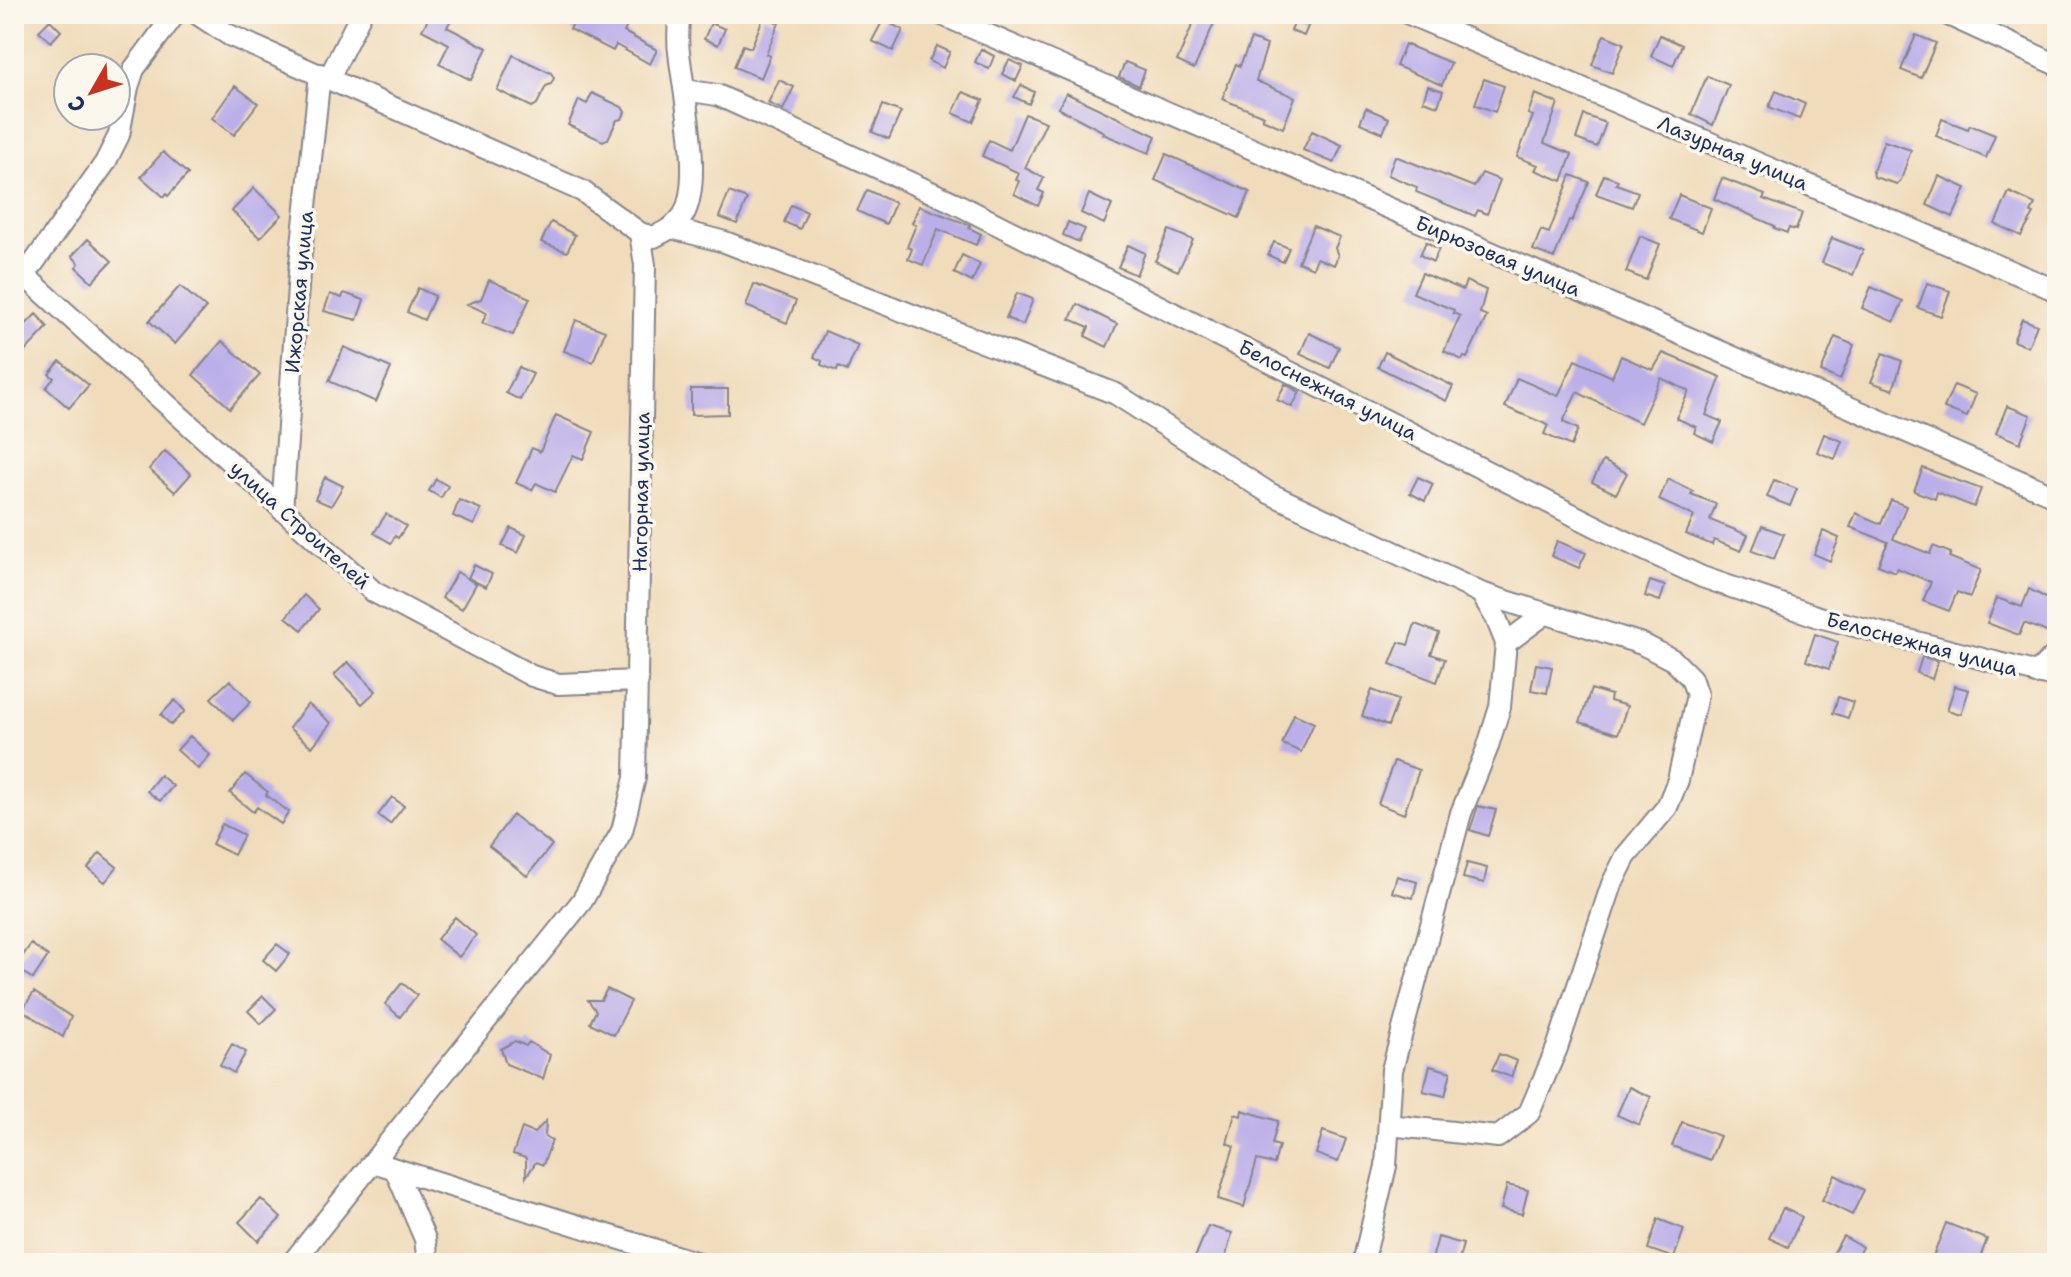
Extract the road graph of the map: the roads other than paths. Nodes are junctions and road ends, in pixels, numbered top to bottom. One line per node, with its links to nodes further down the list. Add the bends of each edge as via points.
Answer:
1 (175, 14): 13 (street, via 134,69 119,135 105,163)
2 (197, 14): 9 (street, via 229,35)
3 (361, 14): 9 (street, Ижорская улица)
4 (679, 14): 10 (street)
5 (940, 14): 15 (street, Бирюзовая улица)
6 (1409, 14): 14 (street, Лазурная улица)
7 (1946, 14): 8 (street)
8 (2057, 65)
9 (325, 76): 12 (street, via 582,191); 16 (street, Ижорская улица, via 299,273)
10 (685, 90): 11 (street, via 691,186 683,215); 21 (street, Белоснежная улица, via 717,95 953,202 1702,577 1819,617)
11 (671, 228): 12 (street, via 654,237); 17 (street, via 725,242 1116,394 1269,493)
12 (640, 233): 23 (street, Нагорная улица, via 645,265)
13 (19, 270): 16 (street, улица Строителей)
14 (2057, 291)
15 (2057, 497)
16 (282, 510): 23 (street, улица Строителей, via 374,592 532,676 558,684)
17 (1481, 593): 18 (street); 19 (street)
18 (1545, 614): 19 (street); 24 (street, via 1642,644 1673,660 1691,678 1697,695 1678,780 1667,807 1626,856 1612,884 1557,1048 1529,1113 1498,1137)
19 (1506, 643): 24 (street, via 1500,707 1461,813 1392,1070)
20 (2057, 653): 21 (street)
21 (2036, 674): 22 (street, Белоснежная улица)
22 (2057, 678)
23 (638, 681): 25 (street, Нагорная улица, via 635,778 622,831 603,868)
24 (1389, 1125): 30 (street, via 1386,1166)
25 (373, 1162): 26 (street); 27 (street, Нагорная улица)
26 (395, 1169): 28 (street, via 425,1239); 29 (street)
27 (292, 1263)
28 (428, 1263)
29 (698, 1263)
30 (1363, 1263)

